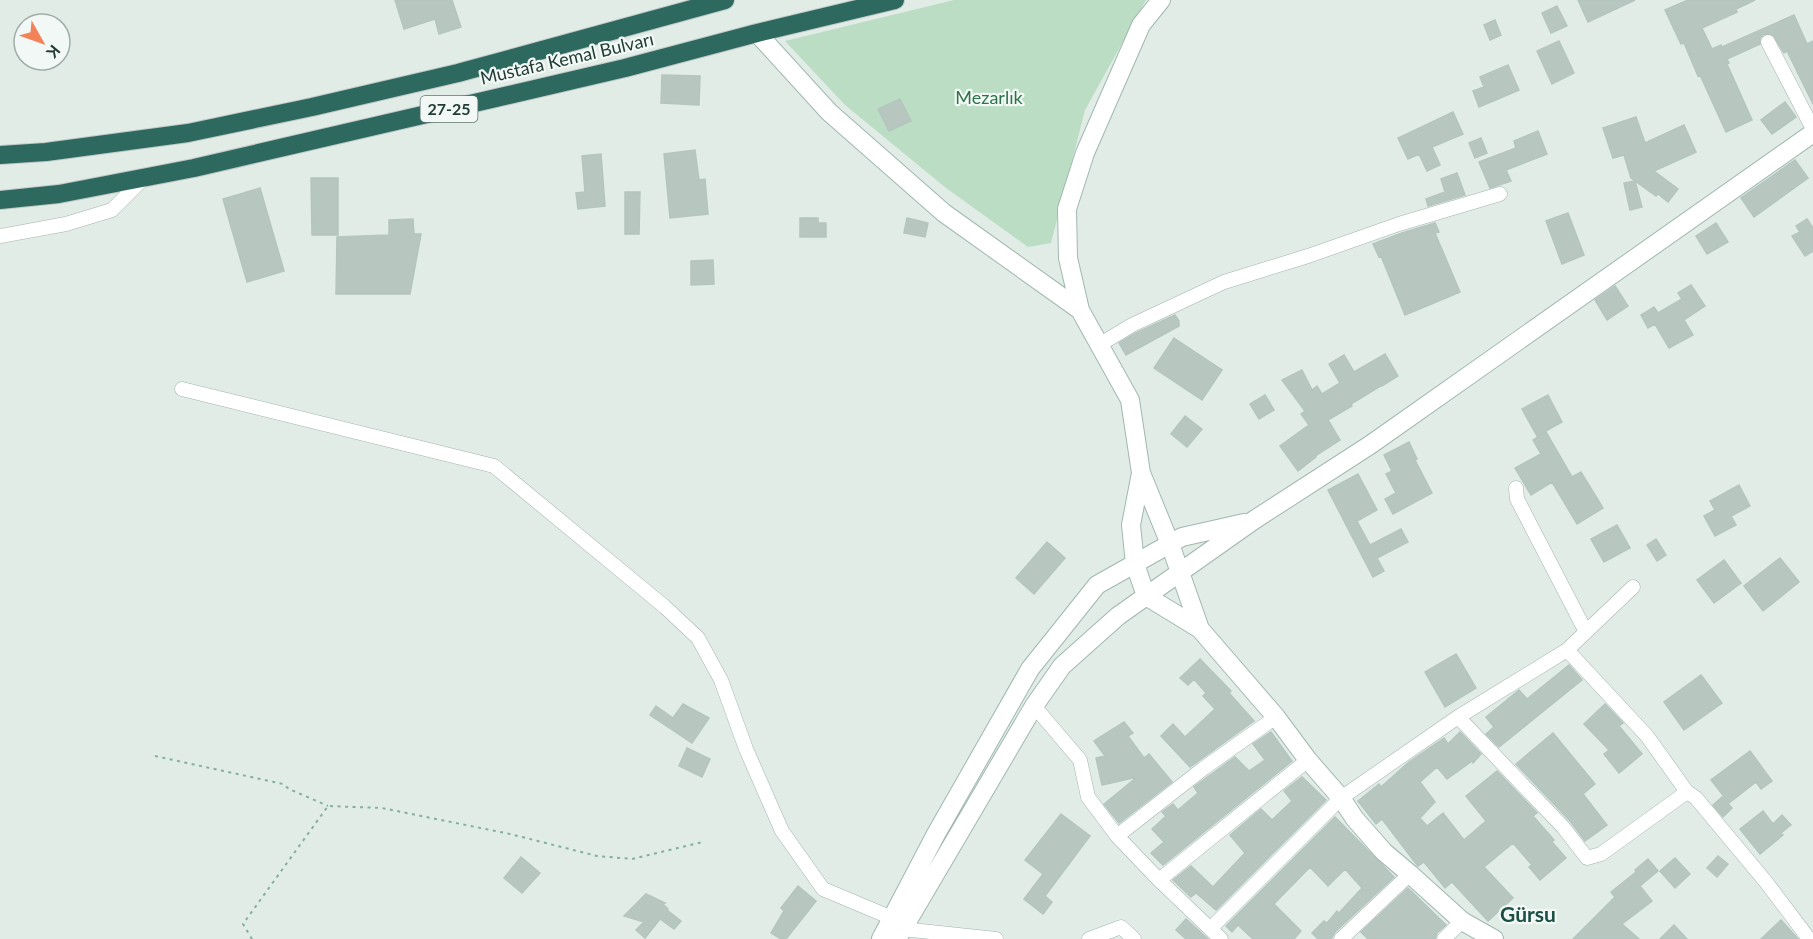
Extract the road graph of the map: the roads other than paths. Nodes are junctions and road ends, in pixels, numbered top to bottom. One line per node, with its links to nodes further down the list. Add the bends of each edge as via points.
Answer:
1 (724, 0): 7 (highway, Mustafa Kemal Bulvarı / 27-25, via 458,73 222,126 57,151)
2 (895, 0): 4 (highway, Mustafa Kemal Bulvarı / 27-25)
3 (1161, 0): 12 (street, via 1141,25 1085,153 1067,209 1068,258)
4 (757, 33): 8 (highway, Mustafa Kemal Bulvarı / 27-25, via 625,68); 12 (street, via 829,112 944,213)
5 (1768, 42): 6 (street)
6 (1813, 131): 17 (street, via 1370,444)
7 (0, 155)
8 (145, 177): 10 (highway, Mustafa Kemal Bulvarı / 27-25, via 59,194); 11 (street, via 112,210 66,224)
9 (1500, 194): 13 (street, via 1224,282 1132,324)
10 (0, 200)
11 (0, 236)
12 (1080, 310): 13 (street)
13 (1099, 345): 15 (street, via 1130,400)
14 (182, 389): 37 (street, via 494,466 698,638 721,680 782,831 823,889)
15 (1141, 473): 18 (street); 19 (street, via 1131,525)
16 (1516, 488): 24 (street, via 1517,499)
17 (1254, 520): 18 (street, via 1182,537); 20 (street)
18 (1170, 544): 19 (street); 20 (street)
19 (1135, 564): 22 (street); 37 (street, via 1097,585 1030,669 936,834)
20 (1180, 572): 22 (street); 23 (street)
21 (1633, 587): 24 (street)
22 (1146, 596): 23 (street); 26 (street, via 1062,666)
23 (1200, 629): 27 (street)
24 (1586, 632): 25 (street)
25 (1567, 650): 28 (street); 30 (street, via 1647,736)
26 (1034, 706): 32 (street, via 1080,760 1088,797); 37 (street)
27 (1276, 717): 29 (street); 32 (street)
28 (1458, 717): 30 (street, via 1563,827 1587,858 1601,854); 31 (street)
29 (1308, 760): 31 (street); 34 (street)
30 (1687, 792): 46 (street, via 1766,882)
31 (1341, 798): 33 (street, via 1354,819); 36 (street)
32 (1117, 836): 34 (street)
33 (1410, 874): 35 (street); 43 (street)
34 (1159, 880): 36 (street)
35 (1462, 921): 44 (street); 45 (street)
36 (1211, 928): 42 (street)
37 (897, 929): 38 (street); 39 (street)
38 (881, 939)
39 (996, 939)
40 (1089, 939): 41 (street, via 1121,927)
41 (1134, 939)
42 (1221, 939)
43 (1341, 939)
44 (1444, 939)
45 (1494, 939)
46 (1809, 939)

